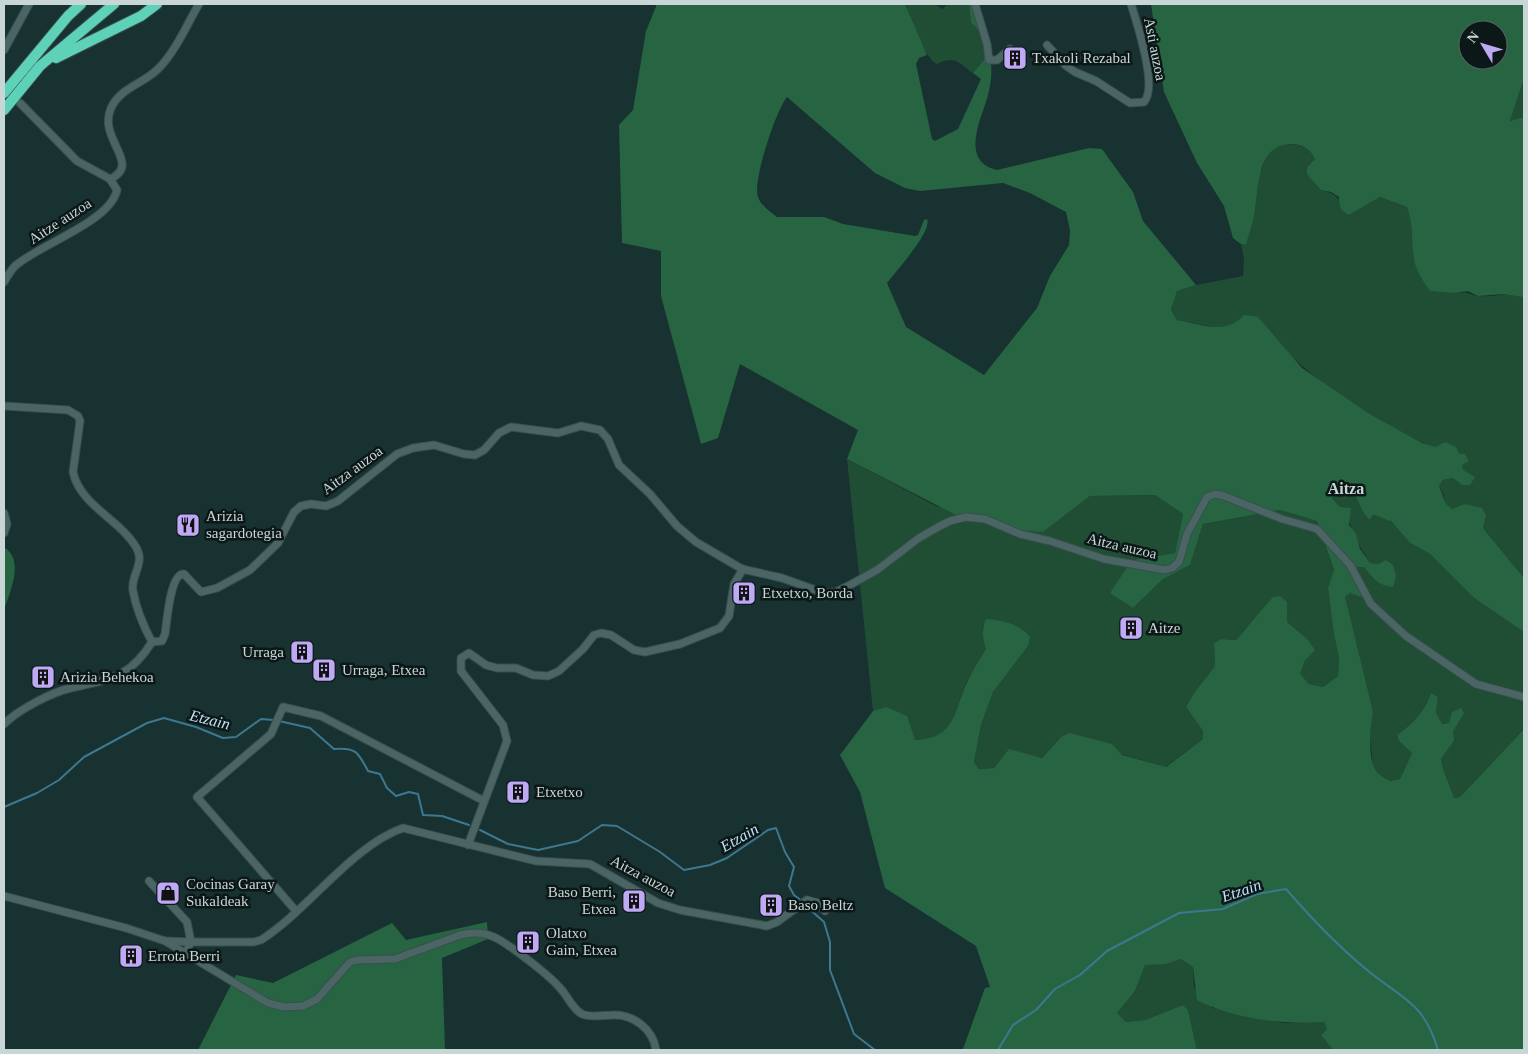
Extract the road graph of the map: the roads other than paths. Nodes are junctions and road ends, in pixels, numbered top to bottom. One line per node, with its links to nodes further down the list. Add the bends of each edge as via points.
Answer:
1 (29, 4): 12 (street)
2 (76, 4): 9 (highway)
3 (81, 4): 9 (highway)
4 (114, 4): 13 (highway)
5 (157, 4): 13 (highway, via 141,16)
6 (199, 4): 17 (street, via 164,62 144,80 125,90 111,106 106,122 122,163 119,175)
7 (975, 4): 11 (street, via 987,44 988,60 997,60)
8 (1131, 4): 10 (street, Asti auzoa, via 1150,88 1144,102 1130,103 1075,72)
9 (68, 16): 14 (highway)
10 (1048, 45)
11 (1010, 49)
12 (4, 50)
13 (40, 66): 16 (highway)
14 (4, 93)
15 (20, 103): 17 (street, via 77,161)
16 (4, 110)
17 (110, 179): 18 (street, Aitze auzoa, via 117,190 115,198 105,209 15,266)
18 (4, 282)
19 (4, 406): 23 (street, via 68,410 78,416 74,479 87,498 137,548 140,561 133,591)
20 (4, 512): 21 (street, via 7,524)
21 (4, 533)
22 (743, 569): 23 (street, Aitza auzoa, via 696,542 677,526 619,465 608,439 600,430 581,426 558,433 511,427 499,433 475,455 434,445 397,454 338,500 326,506 301,506 294,512 278,542 250,570 218,588 201,592 184,574 179,574 172,592 165,634 162,641); 24 (street, Aitza auzoa, via 824,593 836,592 877,570 919,538 950,521 966,517 985,520 1104,559 1166,570 1179,562 1194,518 1207,497 1215,494 1317,529 1350,565 1371,604 1406,636 1476,684); 26 (street, via 734,584 729,616 720,628 680,644 645,652 634,650 611,635 601,633 594,635 559,672 548,676 486,665 469,653 461,658 461,671 502,725 507,741)
23 (152, 642): 25 (street, via 125,672 100,683 64,690 31,705)
24 (1524, 697)
25 (4, 724)
26 (484, 801): 27 (street); 30 (street, via 321,716 283,707 271,734 197,797)
27 (468, 845): 30 (street, Aitza auzoa, via 403,828 389,833); 31 (street, Aitza auzoa, via 536,861 590,864 658,903 680,910 767,926 807,900)
28 (149, 882): 33 (street, via 186,922)
29 (4, 896): 32 (street)
30 (296, 911): 33 (street, Aitza auzoa, via 261,940)
31 (825, 911)
32 (165, 941): 33 (street, Aitza auzoa); 34 (street)
33 (191, 942): 34 (street, via 188,948)
34 (191, 956): 35 (street, via 268,1003 284,1007 303,1006 317,999 345,967 357,960 394,959 460,935 482,933 502,942 555,982 576,1010 583,1014 614,1014 636,1020 651,1036)
35 (656, 1050)

